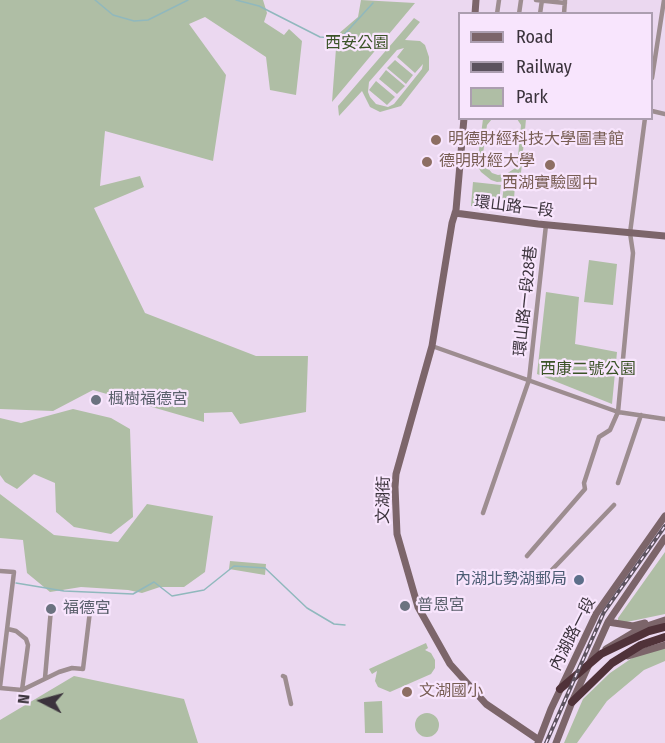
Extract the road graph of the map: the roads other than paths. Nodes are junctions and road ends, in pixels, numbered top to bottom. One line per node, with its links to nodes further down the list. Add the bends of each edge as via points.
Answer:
1 (536, 0): 2 (street)
2 (542, 0): 4 (street)
3 (664, 0): 5 (street)
4 (565, 2)
5 (664, 14): 6 (street)
6 (653, 68)
7 (464, 120): 9 (street, 環山路一段)
8 (645, 120): 11 (street)
9 (456, 213): 10 (street, 環山路一段); 13 (street, 文湖街)
10 (546, 225): 11 (street, 環山路一段); 14 (street, 環山路一段28巷)
11 (630, 233): 12 (street, 環山路一段); 15 (street, via 633,253)
12 (665, 236)
13 (432, 346): 14 (street); 44 (street, 文湖街, via 396,474 398,538 418,607 450,664 486,704)
14 (529, 380): 15 (street); 20 (street, 環山路一段28巷)
15 (618, 412): 16 (street); 23 (street, via 610,430 599,437 585,489)
16 (641, 416): 17 (street); 18 (street)
17 (665, 419)
18 (618, 483)
19 (614, 505): 25 (street)
20 (483, 513)
21 (665, 516): 40 (street, 內湖路一段, via 596,614)
22 (665, 538): 29 (street, 內湖路一段)
23 (527, 556)
24 (0, 572): 31 (street, via 14,572)
25 (547, 575)
26 (51, 609): 38 (street)
27 (90, 611): 38 (street, via 83,669 72,668)
28 (665, 619): 29 (street, via 633,626); 34 (street, via 641,628)
29 (608, 622): 35 (street, 內湖路一段)
30 (665, 627): 34 (highway)
31 (8, 629): 39 (street); 41 (street, via 26,639 28,645)
32 (665, 638): 36 (highway, via 641,645)
33 (665, 645): 36 (street)
34 (601, 654): 35 (highway)
35 (591, 661): 40 (highway); 42 (street, 內湖路一段)
36 (612, 663): 42 (highway)
37 (283, 676): 43 (street)
38 (45, 678): 41 (street)
39 (0, 688): 41 (street)
40 (560, 689): 44 (street, 內湖路一段)
41 (22, 690)
42 (572, 702): 45 (street, 內湖路一段)
43 (291, 704)
44 (539, 741)
45 (556, 743)

